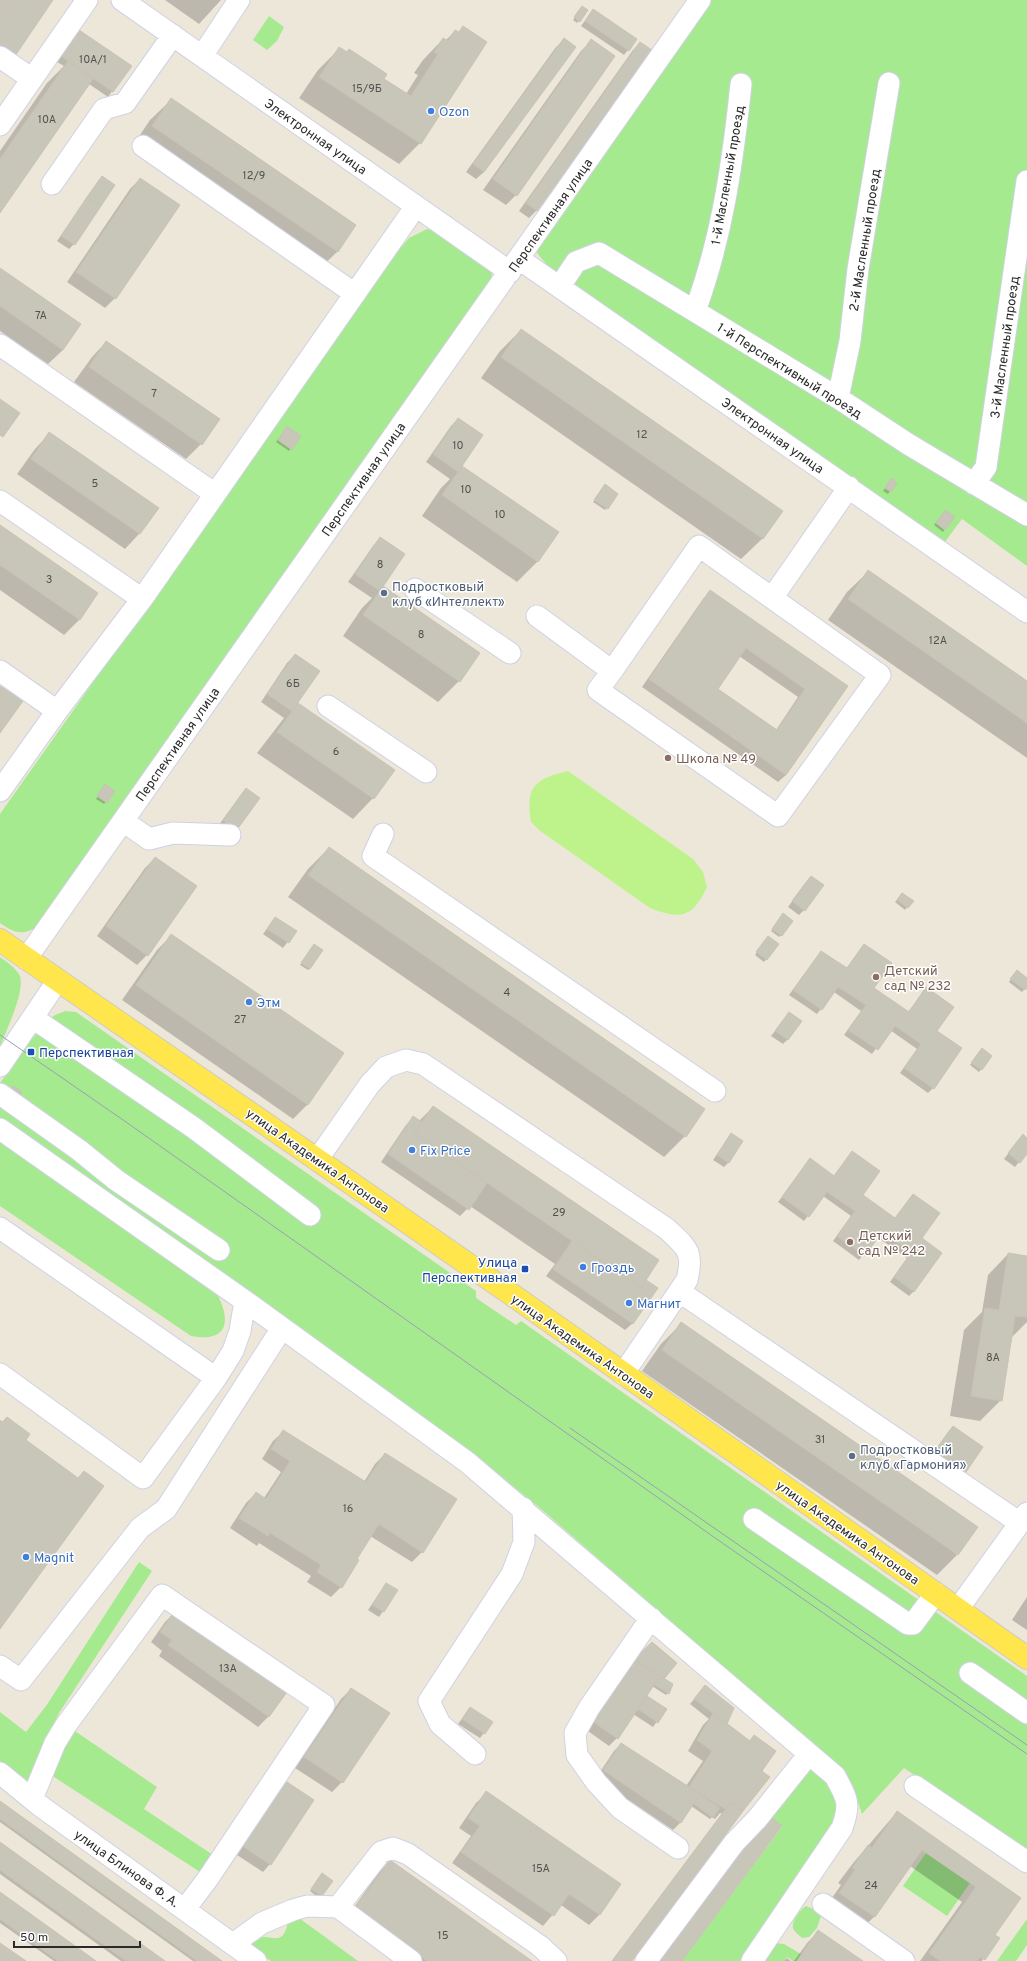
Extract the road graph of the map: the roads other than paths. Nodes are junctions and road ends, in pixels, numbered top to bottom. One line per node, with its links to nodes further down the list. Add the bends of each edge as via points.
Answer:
1 (87, 0): 8 (street)
2 (122, 0): 5 (street, Электронная улица)
3 (239, 0): 6 (street)
4 (700, 0): 16 (street, Перспективная улица)
5 (173, 35): 6 (street, Электронная улица); 14 (street, via 125,103 104,109)
6 (202, 56): 15 (street, Электронная улица)
7 (0, 57): 8 (street)
8 (32, 79): 11 (street)
9 (889, 83): 21 (street, 2-й Масленный проезд, via 858,269 850,341)
10 (741, 84): 19 (street, 1-й Масленный проезд, via 722,220 706,281)
11 (0, 125)
12 (143, 146): 18 (street)
13 (1027, 181): 22 (street, 3-й Масленный проезд, via 986,467)
14 (52, 184)
15 (416, 206): 16 (street, Электронная улица); 18 (street)
16 (514, 266): 17 (street, Электронная улица); 39 (street, Перспективная улица)
17 (560, 286): 19 (street, 1-й Перспективный проезд, via 576,262 599,253); 23 (street, Электронная улица)
18 (355, 294): 24 (street)
19 (695, 311): 21 (street, 1-й Перспективный проезд)
20 (0, 345): 24 (street)
21 (838, 398): 22 (street, 1-й Перспективный проезд)
22 (974, 484): 26 (street, 1-й Перспективный проезд)
23 (850, 487): 28 (street); 30 (street, Электронная улица)
24 (215, 494): 29 (street)
25 (0, 501): 29 (street)
26 (1027, 515)
27 (415, 589): 32 (street)
28 (772, 598): 34 (street, via 699,546); 34 (street, via 880,675 778,816 598,690)
29 (142, 599): 36 (street)
30 (1027, 612)
31 (537, 616): 34 (street)
32 (510, 653)
33 (0, 671): 36 (street)
34 (612, 671)
35 (328, 706): 37 (street)
36 (57, 711): 38 (street)
37 (426, 772)
38 (0, 791)
39 (123, 821): 41 (street, via 149,839 172,833); 43 (street, Перспективная улица)
40 (383, 834): 47 (street, via 373,856)
41 (230, 835)
42 (0, 940): 43 (main road, улица Академика Антонова)
43 (26, 958): 44 (main road, улица Академика Антонова)
44 (58, 980): 45 (street); 50 (main road, улица Академика Антонова)
45 (33, 1018): 46 (street); 51 (street, via 194,1128)
46 (0, 1066)
47 (715, 1091)
48 (0, 1094): 53 (street, via 79,1150 116,1180)
49 (0, 1129): 55 (street)
50 (317, 1160): 54 (street, via 370,1084 386,1067 406,1060 423,1064 668,1229 687,1248 690,1259 687,1280); 58 (main road, улица Академика Антонова)
51 (310, 1215)
52 (0, 1228): 59 (street)
53 (219, 1250)
54 (680, 1292): 58 (street); 61 (street)
55 (245, 1301): 56 (street); 59 (street, via 233,1351)
56 (282, 1328): 60 (street, via 467,1462); 67 (street, via 166,1509 140,1528 21,1680)
57 (0, 1374): 59 (street, via 143,1478)
58 (623, 1374): 63 (main road, улица Академика Антонова)
59 (216, 1378)
60 (523, 1508): 65 (street); 70 (street, via 524,1542 512,1574 429,1701 440,1724)
61 (1023, 1518): 64 (street)
62 (754, 1519): 63 (street, via 908,1624 913,1624)
63 (936, 1593): 64 (main road, улица Академика Антонова)
64 (958, 1609): 66 (main road, улица Академика Антонова)
65 (651, 1618): 71 (street); 75 (street, via 589,1708 575,1733 577,1755 596,1782 620,1808)
66 (1027, 1658)
67 (0, 1666)
68 (970, 1673): 69 (street)
69 (1027, 1713)
70 (475, 1754)
71 (809, 1754): 84 (street, via 757,1820 734,1842); 85 (street, via 835,1776 846,1796 848,1812 835,1840)
72 (0, 1773): 74 (street, улица Блинова Ф. А.)
73 (915, 1786): 76 (street)
74 (32, 1799): 79 (street, улица Блинова Ф. А.); 79 (street, via 55,1743 66,1725 162,1595 324,1705)
75 (678, 1848)
76 (1027, 1862)
77 (823, 1904): 86 (street)
78 (338, 1907): 80 (street, via 307,1906 293,1910 262,1923); 82 (street); 83 (street, via 381,1852 393,1848 414,1858 540,1946)
79 (185, 1909): 80 (street, улица Блинова Ф. А.)
80 (234, 1944): 81 (street, улица Блинова Ф. А.)
81 (256, 1961)
82 (411, 1961)
83 (556, 1961)
84 (646, 1961)
85 (752, 1961)
86 (904, 1961)

